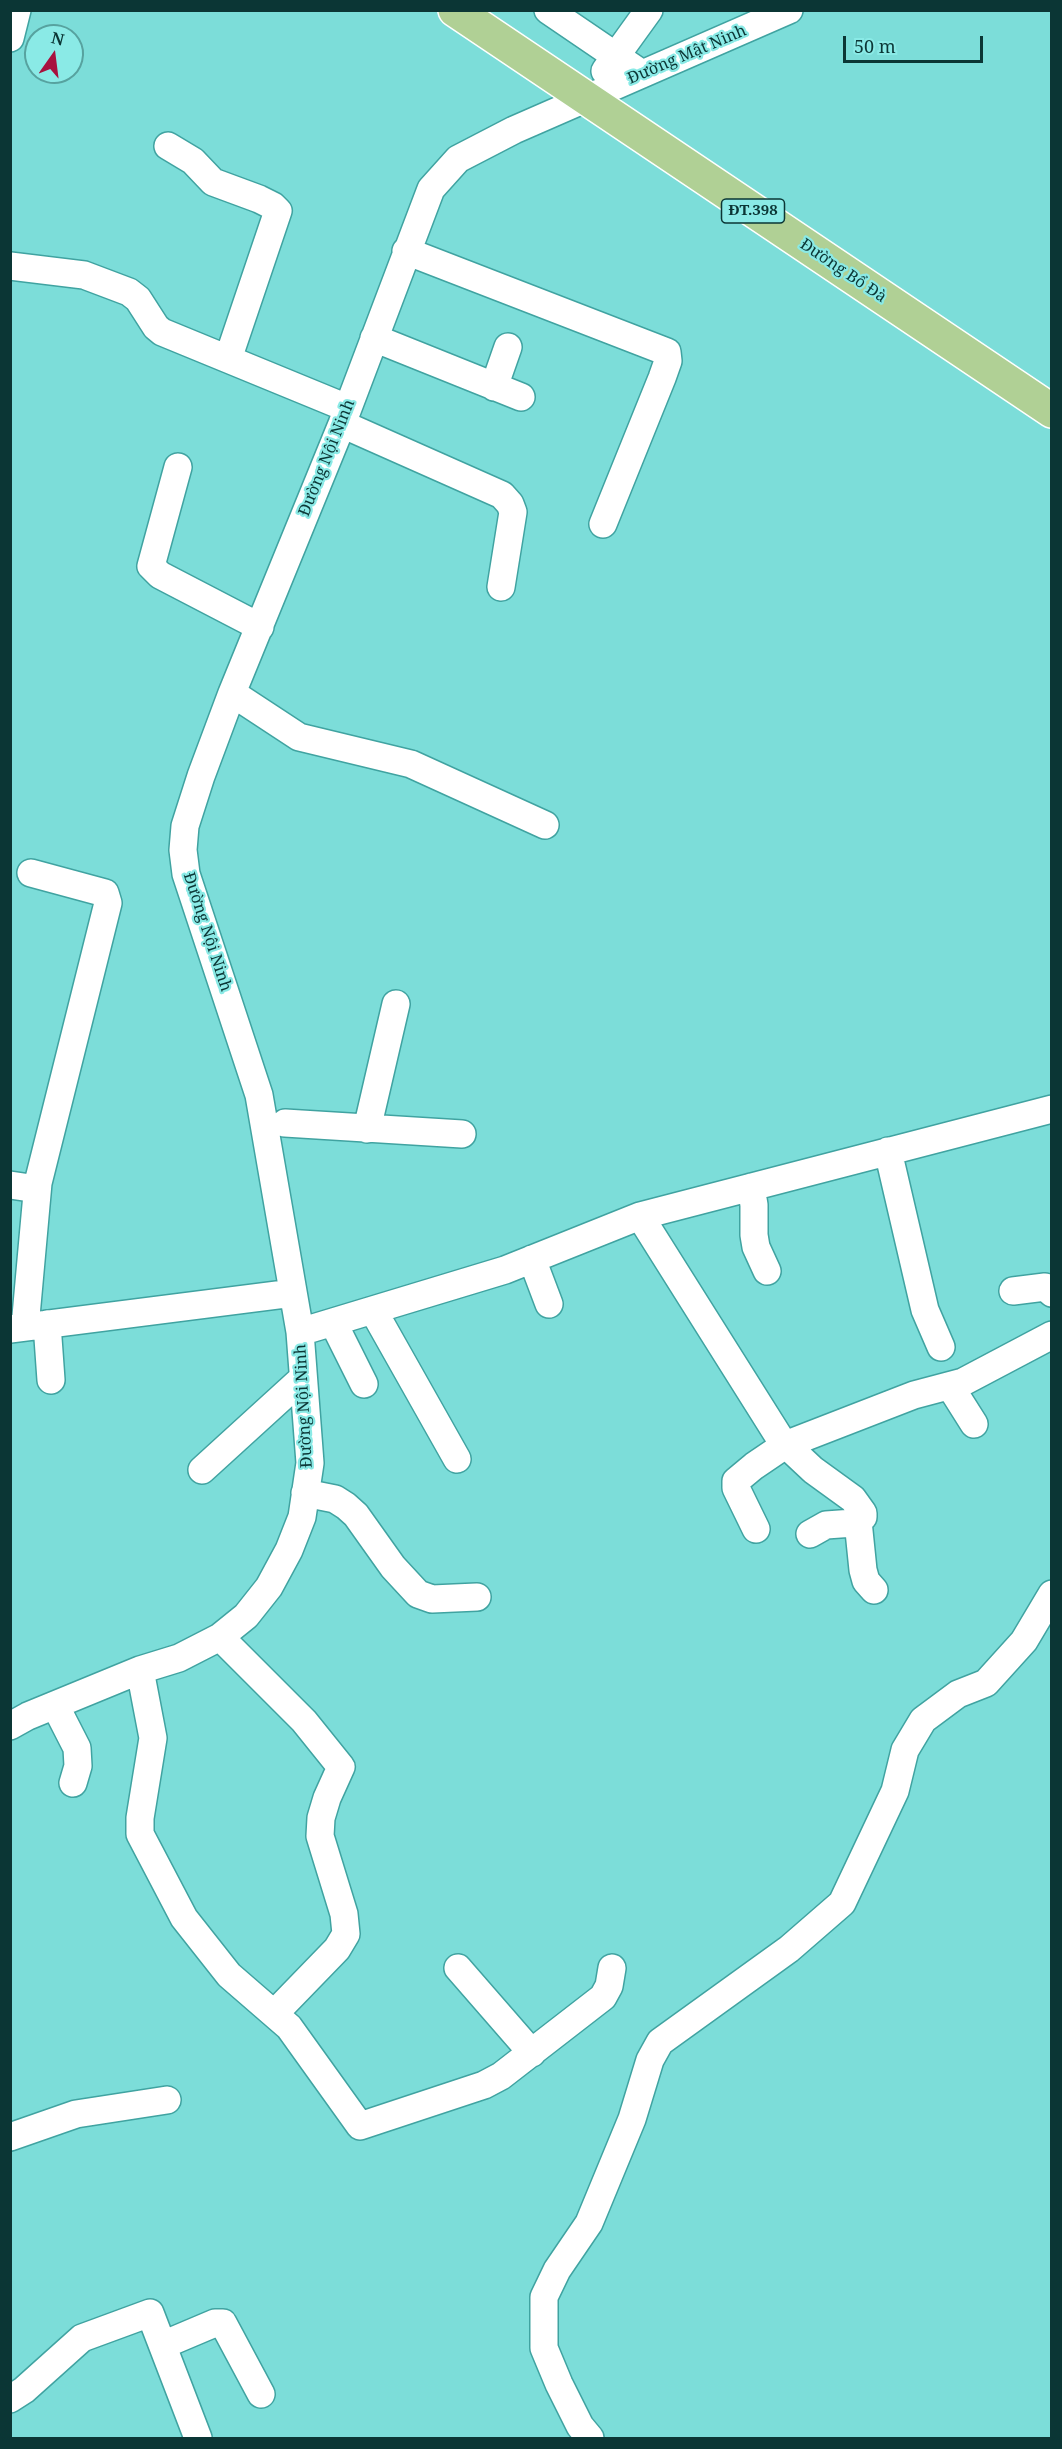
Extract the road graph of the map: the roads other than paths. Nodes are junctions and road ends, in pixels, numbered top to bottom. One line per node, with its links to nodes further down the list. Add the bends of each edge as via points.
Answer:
1 (17, 10): 6 (street)
2 (455, 10): 9 (main road, Đường Bổ Đà / ĐT.398)
3 (548, 10): 7 (street)
4 (649, 10): 7 (street)
5 (789, 10): 8 (street, Đường Mật Ninh)
6 (10, 38)
7 (615, 57): 8 (street); 9 (street)
8 (642, 74): 9 (street, Đường Mật Ninh)
9 (585, 99): 11 (street, Đường Nội Ninh, via 458,159 430,189); 18 (main road, Đường Bổ Đà / ĐT.398)
10 (168, 146): 15 (street, via 193,161 213,182 259,199 278,211)
11 (406, 251): 13 (street, Đường Nội Ninh); 21 (street, via 667,352 662,378)
12 (10, 266): 15 (street, via 84,275 129,292 162,332)
13 (374, 338): 16 (street); 19 (street, Đường Nội Ninh)
14 (508, 347): 16 (street)
15 (228, 359): 19 (street)
16 (494, 387): 17 (street)
17 (521, 398)
18 (1052, 411)
19 (345, 416): 22 (street, via 502,495 513,512); 23 (street, Đường Nội Ninh)
20 (178, 467): 23 (street, via 151,566 160,575)
21 (603, 524)
22 (501, 587)
23 (260, 627): 24 (street, Đường Nội Ninh)
24 (232, 693): 25 (street, via 299,737 411,764); 29 (street, Đường Nội Ninh, via 185,826 183,850 186,874 260,1095)
25 (545, 825)
26 (31, 873): 33 (street, via 105,893 108,903)
27 (396, 1004): 30 (street)
28 (1052, 1109): 32 (street)
29 (275, 1123): 30 (street); 39 (street, Đường Nội Ninh)
30 (367, 1129): 31 (street)
31 (462, 1134)
32 (888, 1151): 34 (street); 47 (street, via 925,1310)
33 (24, 1187): 44 (street)
34 (751, 1187): 35 (street); 37 (street, via 756,1247)
35 (640, 1216): 36 (street); 53 (street)
36 (532, 1259): 41 (street); 42 (street)
37 (767, 1271)
38 (1012, 1292): 40 (street, via 1045,1287)
39 (293, 1293): 44 (street); 45 (street, Đường Nội Ninh)
40 (1052, 1293)
41 (549, 1304)
42 (374, 1310): 43 (street); 54 (street)
43 (333, 1322): 45 (street); 50 (street)
44 (27, 1327): 49 (street)
45 (300, 1332): 48 (street, Đường Nội Ninh)
46 (1052, 1335): 51 (street)
47 (941, 1347)
48 (303, 1378): 55 (street); 56 (street, Đường Nội Ninh, via 310,1463)
49 (51, 1380)
50 (364, 1384)
51 (950, 1386): 52 (street); 53 (street, via 914,1395)
52 (974, 1424)
53 (785, 1445): 57 (street, via 853,1499 863,1513); 58 (street, via 736,1481)
54 (457, 1459)
55 (202, 1470)
56 (305, 1493): 62 (street, via 335,1499 346,1506 418,1594 432,1599); 63 (street, Đường Nội Ninh, via 302,1517 269,1587 246,1616)
57 (858, 1521): 59 (street, via 826,1525); 60 (street, via 863,1570)
58 (756, 1529)
59 (810, 1534)
60 (874, 1590)
61 (1052, 1594): 78 (street, via 1024,1641 986,1683 958,1694 923,1720 905,1750 895,1791 842,1903 789,1949 660,2042 650,2060 632,2119 589,2223 544,2297 544,2348 579,2426)
62 (477, 1597)
63 (220, 1637): 64 (street, Đường Nội Ninh, via 179,1658); 70 (street, via 304,1721 341,1767 327,1798 320,1836 344,1914 346,1934 337,1949)
64 (140, 1670): 65 (street, Đường Nội Ninh); 70 (street, via 153,1738 140,1834 184,1918 229,1975)
65 (55, 1705): 66 (street, Đường Nội Ninh); 67 (street, via 77,1748 78,1766)
66 (10, 1726)
67 (73, 1783)
68 (458, 1968): 71 (street)
69 (612, 1968): 71 (street, via 603,1997)
70 (274, 2014): 71 (street, via 289,2027 360,2126 484,2085)
71 (532, 2052)
72 (167, 2100): 73 (street, via 76,2114)
73 (10, 2137)
74 (163, 2345): 75 (street, via 223,2323); 76 (street, via 150,2313 82,2338); 77 (street)
75 (261, 2394)
76 (10, 2399)
77 (198, 2439)
78 (590, 2439)

